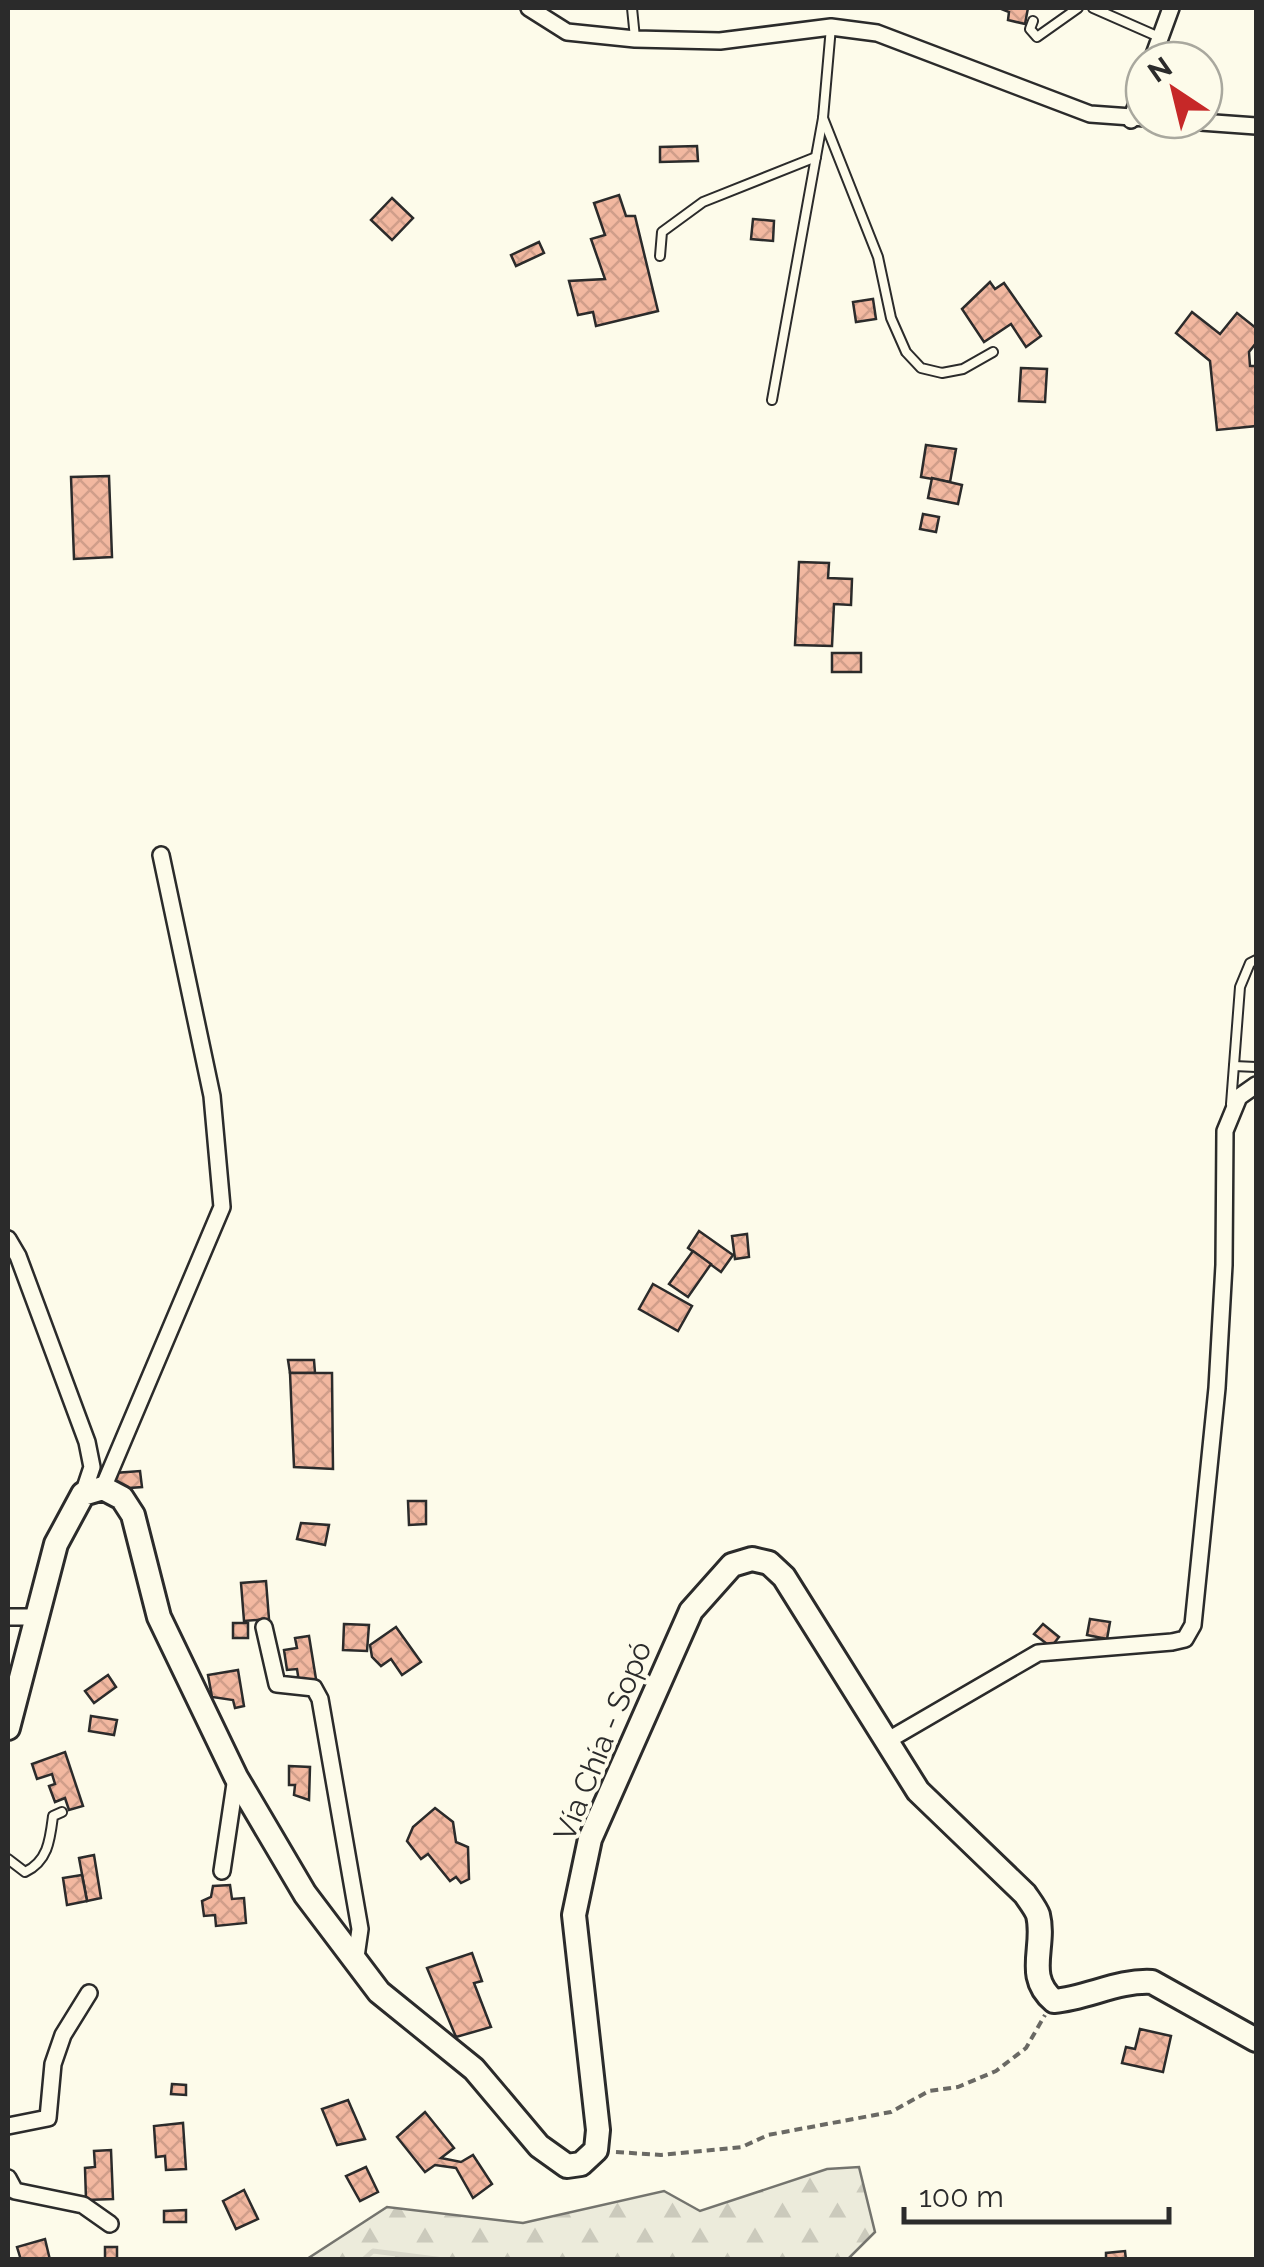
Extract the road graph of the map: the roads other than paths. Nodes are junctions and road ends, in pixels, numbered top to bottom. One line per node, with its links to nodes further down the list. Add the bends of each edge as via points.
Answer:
1 (529, 8): 9 (street, via 567,32)
2 (632, 8): 9 (lane)
3 (1078, 8): 6 (lane, via 1037,37)
4 (1093, 8): 8 (lane)
5 (1171, 8): 8 (street)
6 (1033, 21)
7 (831, 27): 9 (street, via 720,41); 11 (lane); 12 (street, via 877,33 1090,114)
8 (1160, 37): 10 (street)
9 (635, 39)
10 (1159, 40)
11 (823, 118): 15 (lane); 17 (lane, via 878,258 906,352 921,368 942,372)
12 (1124, 119)
13 (1224, 124): 14 (street)
14 (1256, 126)
15 (816, 158): 16 (lane, via 686,212 662,232); 18 (lane)
16 (660, 256)
17 (993, 352)
18 (772, 400)
19 (161, 855): 26 (street, via 212,1096 222,1207)
20 (1256, 960): 21 (lane, via 1240,987)
21 (1234, 1066): 22 (lane); 24 (lane)
22 (1256, 1067)
23 (1256, 1085): 24 (street)
24 (1230, 1110): 31 (street, via 1217,1388 1194,1625 1185,1639 1172,1642 1038,1653)
25 (8, 1239): 26 (street, via 88,1442)
26 (93, 1491): 28 (street, via 56,1544); 32 (street, via 122,1498 133,1515 158,1617)
27 (8, 1616): 28 (street)
28 (34, 1618): 30 (street)
29 (264, 1627): 36 (street, via 277,1684 314,1688 320,1699 360,1928)
30 (8, 1728)
31 (886, 1742): 36 (street, Vía Chía - Sopó, via 784,1577 752,1559 718,1576 690,1611 590,1838 574,1915 596,2150 582,2164 557,2160 474,2069 379,1992); 38 (street, Vía Chía - Sopó, via 948,1825 1025,1894 1038,1915 1042,1991 1054,2000 1075,1999 1133,1981 1152,1982)
32 (236, 1778): 35 (street); 36 (street)
33 (62, 1812): 34 (lane, via 53,1816 37,1866 26,1872)
34 (8, 1859)
35 (222, 1871)
36 (355, 1964)
37 (89, 1994): 39 (street, via 58,2050 48,2118)
38 (1256, 2040)
39 (8, 2126)
40 (8, 2178): 41 (street, via 15,2191 83,2205)
41 (110, 2224)

